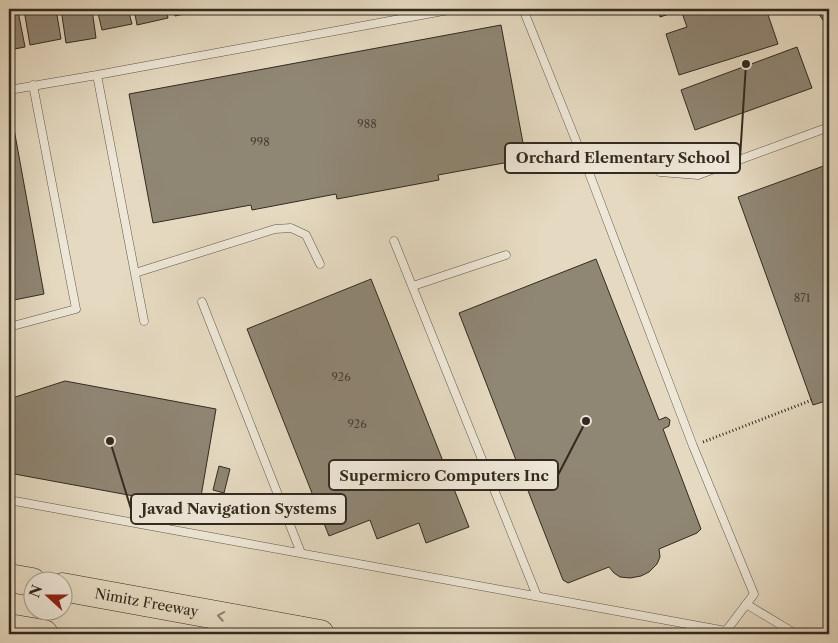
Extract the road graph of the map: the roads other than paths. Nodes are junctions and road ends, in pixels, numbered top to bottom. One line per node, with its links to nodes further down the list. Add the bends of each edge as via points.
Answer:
1 (454, 9): 3 (lane)
2 (523, 9): 22 (lane, via 754,594)
3 (97, 75): 4 (lane); 11 (lane)
4 (33, 85): 5 (lane); 15 (lane, via 76,309)
5 (9, 90)
6 (829, 127): 7 (lane, via 698,176)
7 (660, 172)
8 (394, 241): 12 (lane)
9 (506, 255): 12 (lane)
10 (320, 264): 11 (lane, via 306,235 291,228 275,229)
11 (136, 273): 14 (lane)
12 (413, 286): 21 (lane)
13 (202, 302): 17 (lane)
14 (144, 321)
15 (9, 327)
16 (9, 500): 17 (lane)
17 (301, 553): 21 (lane)
18 (9, 578): 19 (highway)
19 (22, 580)
20 (72, 589): 25 (highway, Nimitz Freeway, one-way to 20)
21 (537, 596): 22 (lane, via 726,631)
22 (746, 604): 26 (lane)
23 (9, 628): 24 (highway)
24 (44, 634)
25 (320, 634)
26 (796, 634)

